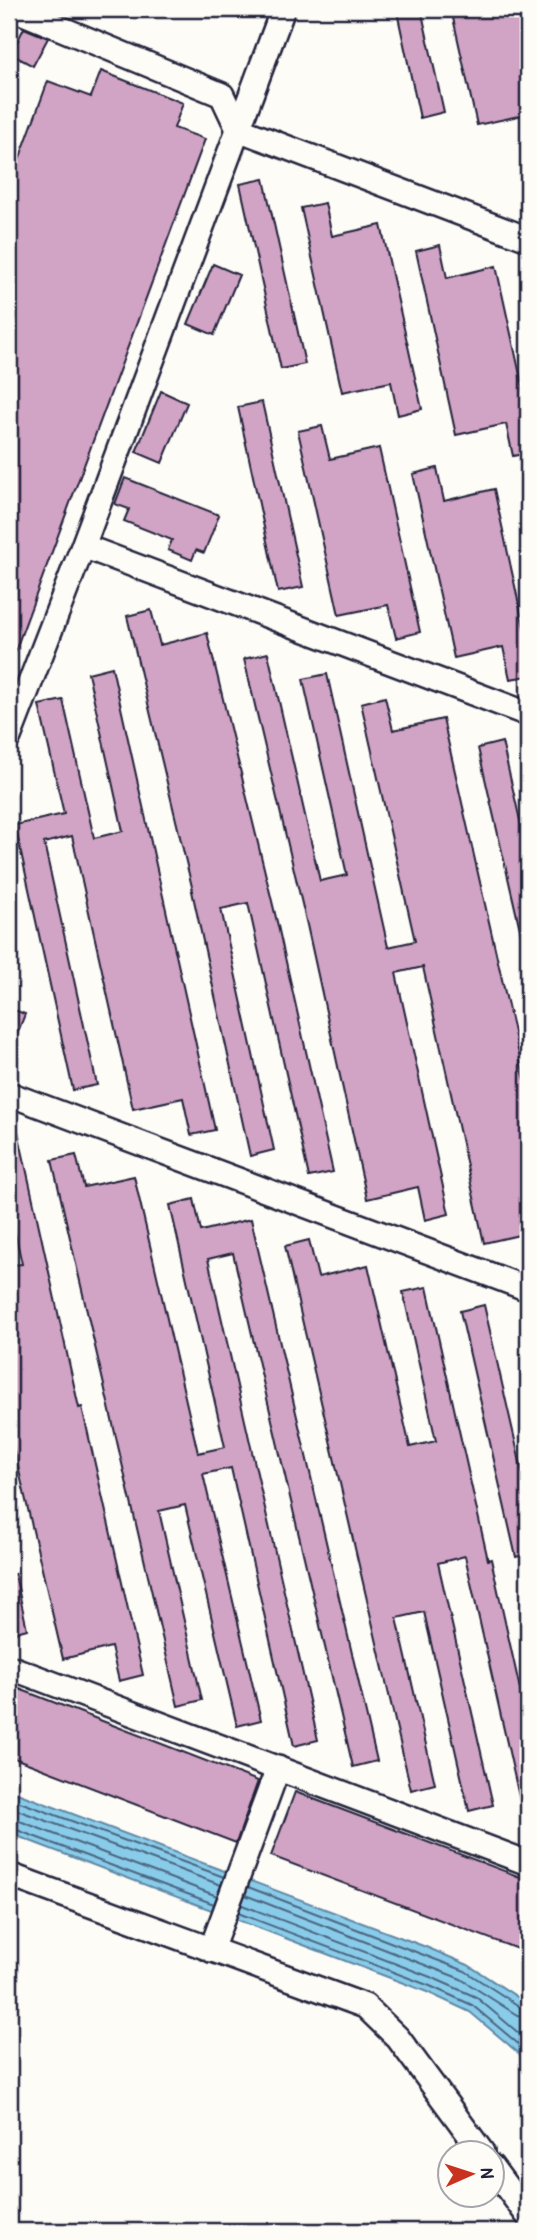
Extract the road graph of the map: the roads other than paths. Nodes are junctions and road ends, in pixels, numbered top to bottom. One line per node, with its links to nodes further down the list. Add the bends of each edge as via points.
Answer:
1 (14, 9): 3 (lane, via 222,95)
2 (283, 9): 3 (lane)
3 (238, 129): 4 (lane); 5 (lane)
4 (528, 239)
5 (83, 546): 6 (lane); 7 (lane)
6 (528, 714)
7 (9, 737)
8 (9, 1094): 9 (lane)
9 (528, 1289)
10 (9, 1667): 11 (lane)
11 (278, 1768): 12 (lane); 14 (lane)
12 (528, 1863)
13 (9, 1875): 14 (lane)
14 (211, 1950): 15 (lane, via 365,2006 398,2038)
15 (472, 2138)
16 (505, 2184): 17 (lane)
17 (528, 2217)

